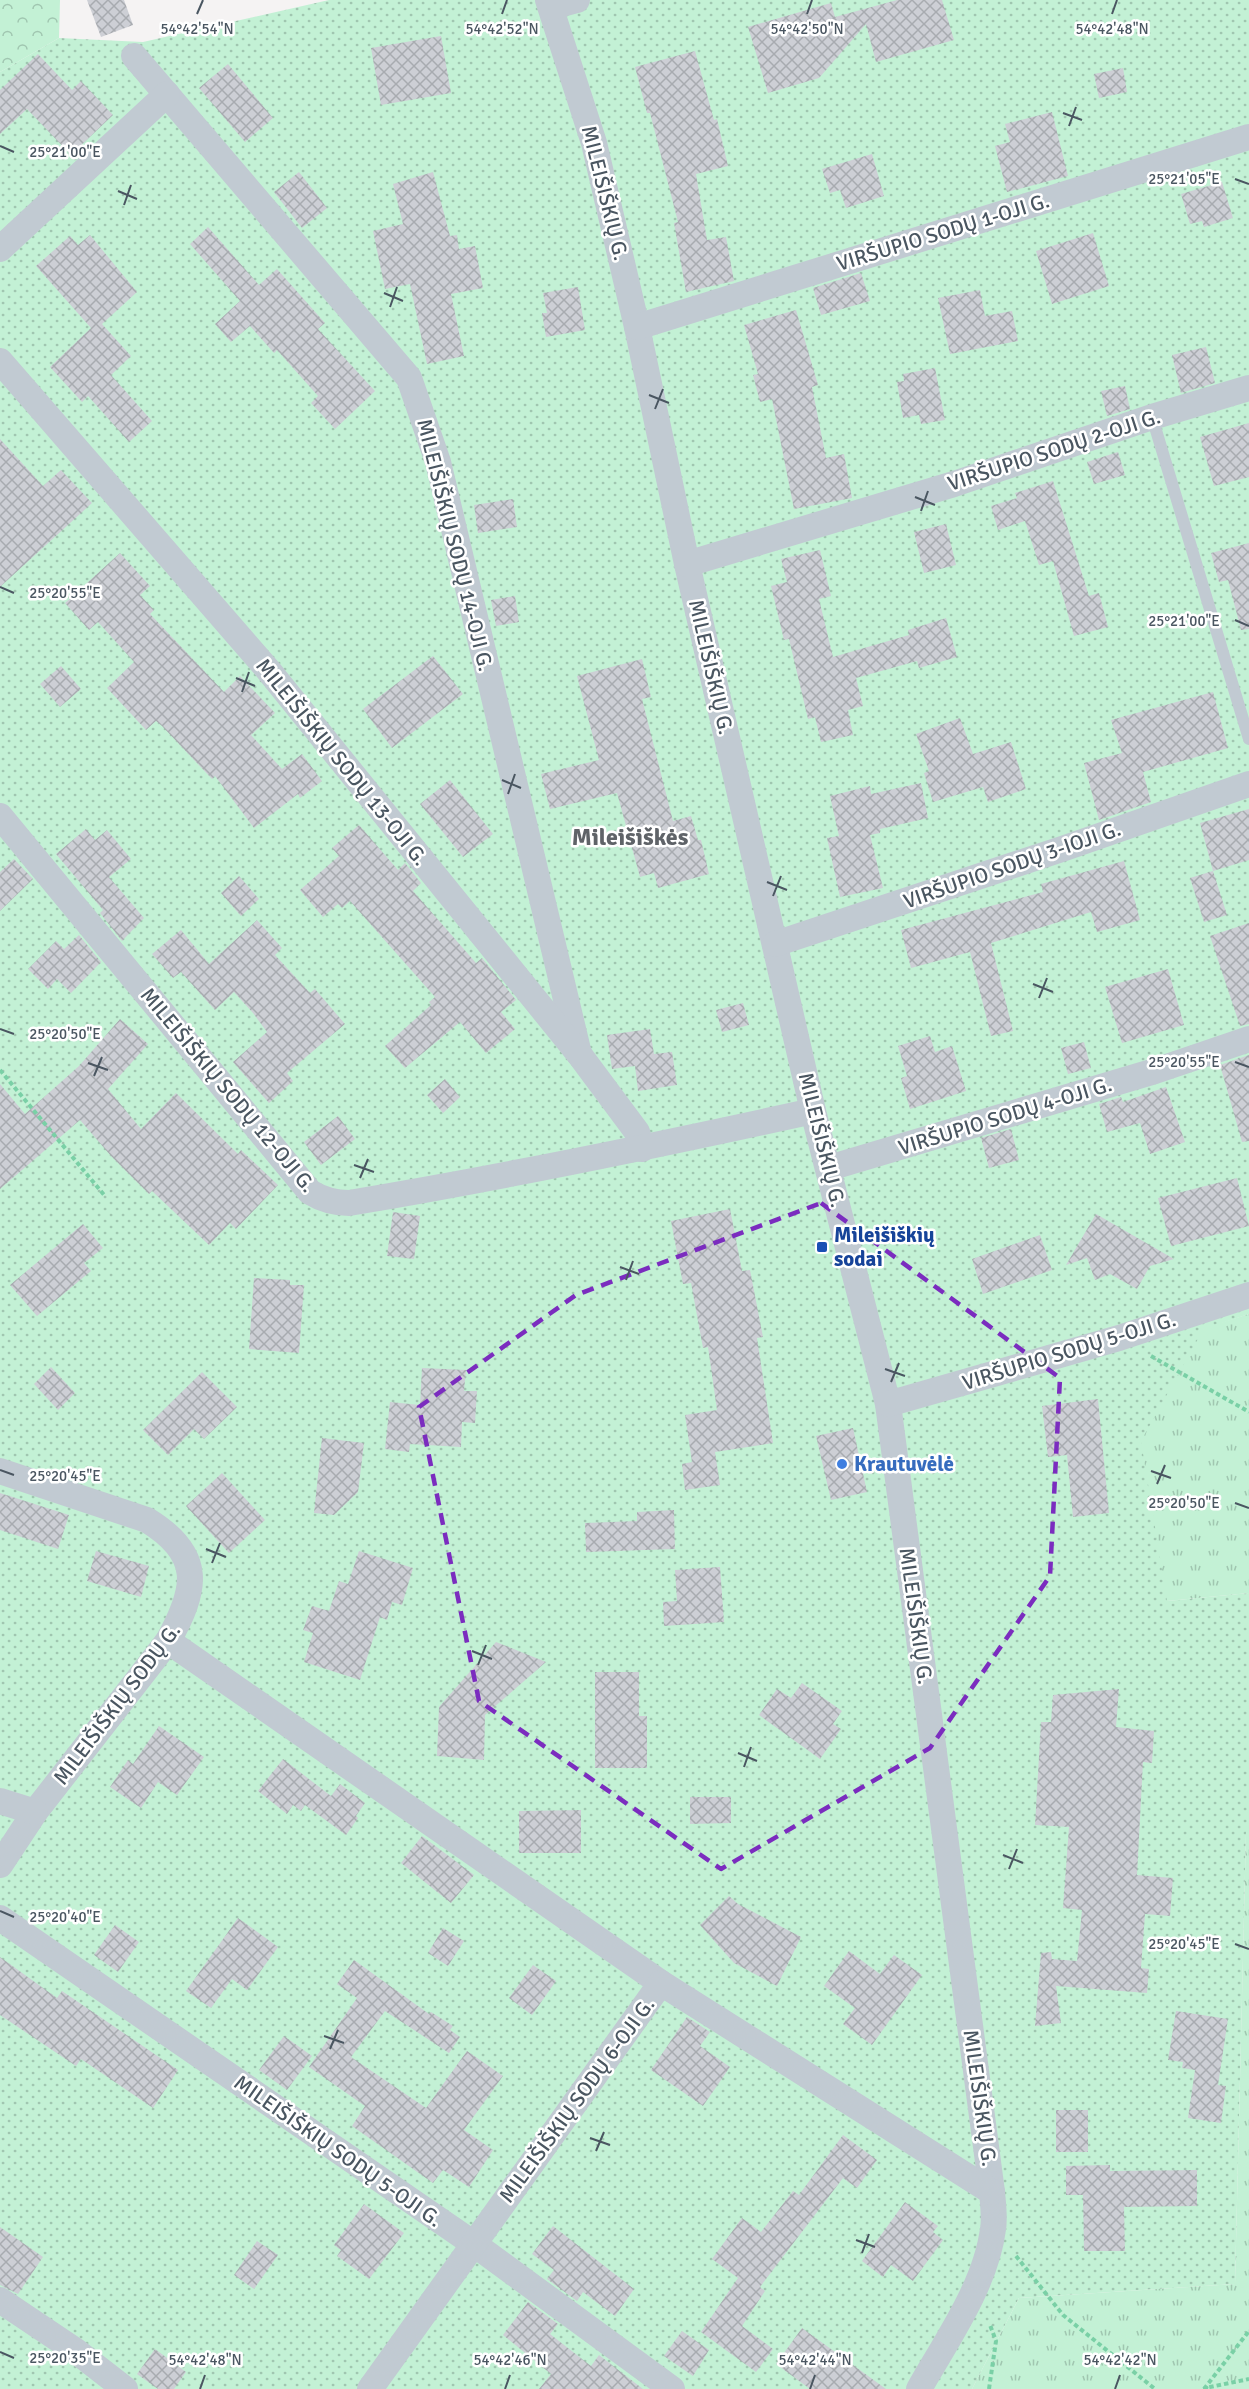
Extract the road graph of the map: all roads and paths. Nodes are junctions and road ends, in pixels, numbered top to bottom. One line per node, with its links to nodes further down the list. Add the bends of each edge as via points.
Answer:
1 (578, 0): 2 (street)
2 (549, 4): 7 (street, MILEIŠIŠKIŲ G., via 594,143)
3 (135, 56): 4 (street, MILEIŠIŠKIŲ SODŲ 14-OJI G.)
4 (167, 94): 6 (street); 17 (street, MILEIŠIŠKIŲ SODŲ 14-OJI G., via 409,378 438,462)
5 (1249, 137): 7 (street, VIRŠUPIO SODŲ 1-OJI G.)
6 (0, 249)
7 (637, 327): 11 (street, MILEIŠIŠKIŲ G.)
8 (0, 361): 17 (street, MILEIŠIŠKIŲ SODŲ 13-OJI G., via 269,671)
9 (1249, 388): 10 (street, VIRŠUPIO SODŲ 2-OJI G.)
10 (1152, 417): 11 (street, VIRŠUPIO SODŲ 2-OJI G., via 954,484); 12 (lane)
11 (687, 564): 15 (street, MILEIŠIŠKIŲ G.)
12 (1249, 739)
13 (1249, 784): 15 (street, VIRŠUPIO SODŲ 3-IOJI G.)
14 (4, 830): 20 (street, MILEIŠIŠKIŲ SODŲ 12-OJI G., via 310,1192 321,1199 349,1203)
15 (775, 944): 19 (street, MILEIŠIŠKIŲ G.)
16 (1249, 1039): 21 (street, VIRŠUPIO SODŲ 4-OJI G., via 1155,1071)
17 (579, 1054): 20 (street, MILEIŠIŠKIŲ SODŲ 13-OJI G., via 637,1132)
18 (0, 1070): 22 (path)
19 (813, 1111): 20 (street, MILEIŠIŠKIŲ SODŲ 12-OJI G.); 21 (street, MILEIŠIŠKIŲ G.)
20 (642, 1149)
21 (828, 1168): 25 (street, MILEIŠIŠKIŲ G.)
22 (105, 1196)
23 (1249, 1295): 24 (street, VIRŠUPIO SODŲ 5-OJI G.)
24 (1119, 1338): 25 (street, VIRŠUPIO SODŲ 5-OJI G.); 26 (path)
25 (888, 1404): 34 (street, MILEIŠIŠKIŲ G.)
26 (1249, 1412)
27 (0, 1471): 28 (street, MILEIŠIŠKIŲ SODŲ G., via 147,1520 180,1546 191,1587 184,1613)
28 (168, 1641): 30 (street, MILEIŠIŠKIŲ SODŲ G.); 33 (street)
29 (0, 1801): 30 (street)
30 (35, 1812): 31 (street, MILEIŠIŠKIŲ SODŲ G.)
31 (0, 1865)
32 (0, 1918): 36 (street, MILEIŠIŠKIŲ SODŲ 5-OJI G.)
33 (661, 1983): 34 (street, MILEIŠIŠKIŲ SODŲ 6-OJI G.); 36 (street, MILEIŠIŠKIŲ SODŲ 6-OJI G.)
34 (992, 2192): 35 (street, MILEIŠIŠKIŲ G.)
35 (994, 2227): 37 (street, MILEIŠIŠKIŲ G.); 46 (path, via 1063,2315)
36 (474, 2244): 42 (street, MILEIŠIŠKIŲ SODŲ 6-OJI G.); 43 (street, MILEIŠIŠKIŲ SODŲ 5-OJI G.)
37 (975, 2288): 44 (street, MILEIŠIŠKIŲ G.); 45 (path, via 996,2341)
38 (0, 2300): 41 (street)
39 (1249, 2331): 48 (path)
40 (1249, 2379): 48 (path)
41 (125, 2389)
42 (370, 2389)
43 (672, 2389)
44 (919, 2389)
45 (989, 2389)
46 (1155, 2389)
47 (1197, 2389): 48 (path)
48 (1205, 2389)

